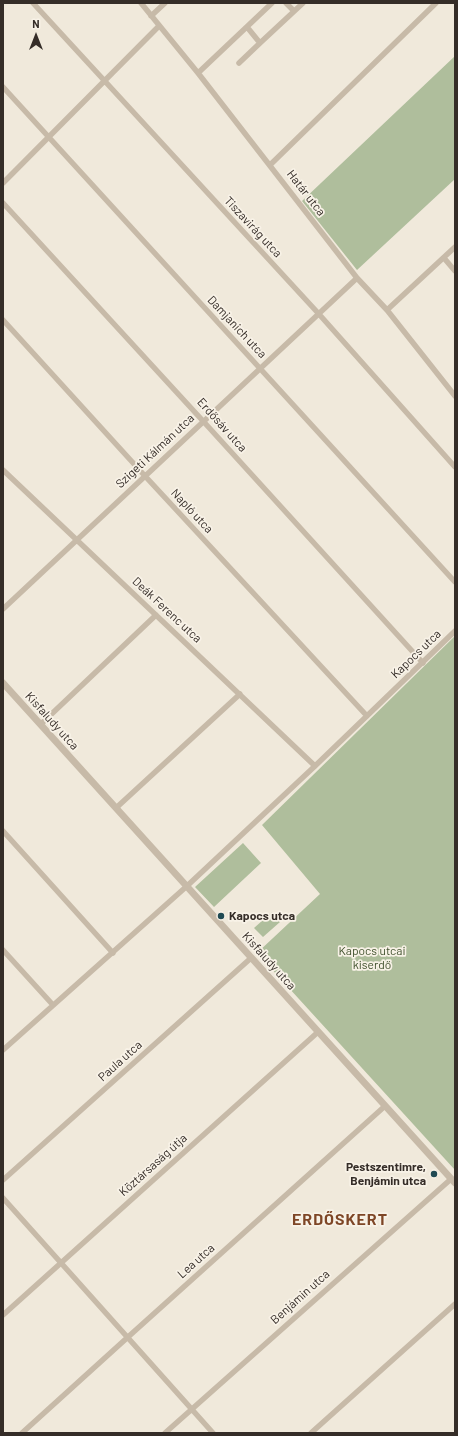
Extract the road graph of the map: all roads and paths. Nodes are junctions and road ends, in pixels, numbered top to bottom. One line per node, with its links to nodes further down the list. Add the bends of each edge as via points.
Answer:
1 (33, 3): 15 (street, Tiszavirág utca)
2 (141, 3): 9 (street, Határ utca)
3 (165, 3): 9 (street)
4 (286, 3): 8 (street)
5 (303, 3): 8 (street)
6 (436, 3): 18 (street)
7 (269, 4): 11 (street)
8 (294, 11): 12 (street)
9 (151, 16): 10 (street, Határ utca)
10 (159, 26): 14 (street, Határ utca); 15 (street)
11 (247, 27): 12 (street); 14 (street)
12 (260, 43): 13 (street)
13 (239, 63)
14 (198, 73): 18 (street, Határ utca)
15 (104, 81): 17 (street); 26 (street, Tiszavirág utca)
16 (3, 87): 17 (street, Damjanich utca)
17 (48, 138): 19 (street); 28 (street, Damjanich utca)
18 (270, 164): 24 (street, Határ utca)
19 (3, 184)
20 (3, 203): 30 (street, Erdősáv utca)
21 (455, 247): 22 (street)
22 (444, 258): 23 (street); 25 (street)
23 (455, 271)
24 (357, 278): 25 (street, Határ utca); 26 (street, Szigeti Kálmán utca)
25 (387, 310): 29 (street, Határ utca)
26 (318, 313): 28 (street, Szigeti Kálmán utca); 31 (street, Tiszavirág utca)
27 (3, 320): 33 (street, Napló utca)
28 (261, 368): 30 (street, Szigeti Kálmán utca); 35 (street, Damjanich utca)
29 (455, 396)
30 (203, 421): 33 (street, Szigeti Kálmán utca); 39 (street, Erdősáv utca)
31 (455, 467)
32 (4, 472): 34 (street, Deák Ferenc utca)
33 (145, 476): 34 (street, Szigeti Kálmán utca); 42 (street, Napló utca)
34 (76, 539): 36 (street, Szigeti Kálmán utca); 37 (street, Deák Ferenc utca)
35 (455, 582)
36 (3, 609)
37 (156, 615): 41 (street, Deák Ferenc utca); 43 (street)
38 (455, 631): 39 (street, Kapocs utca)
39 (423, 663): 42 (street, Kapocs utca)
40 (3, 683): 43 (street, Kisfaludy utca)
41 (240, 694): 44 (street, Deák Ferenc utca); 45 (street)
42 (367, 716): 44 (street, Kapocs utca)
43 (41, 724): 45 (street, Kisfaludy utca)
44 (315, 766): 47 (street, Kapocs utca)
45 (116, 808): 47 (street, Kisfaludy utca)
46 (3, 831): 49 (street)
47 (187, 886): 49 (street, Kapocs utca); 50 (street, Kisfaludy utca)
48 (3, 950): 51 (street)
49 (112, 953): 51 (street, Kapocs utca)
50 (251, 958): 52 (street, Kisfaludy utca); 55 (street, Paula utca)
51 (53, 1005): 53 (street, Kapocs utca)
52 (318, 1032): 54 (street, Kisfaludy utca); 58 (street, Köztársaság útja)
53 (3, 1050)
54 (386, 1106): 56 (street, Kisfaludy utca); 61 (street, Lea utca)
55 (3, 1180)
56 (453, 1181): 62 (street, Benjámin utca)
57 (3, 1198): 58 (street)
58 (60, 1263): 60 (street, Köztársaság útja); 61 (street)
59 (455, 1304): 66 (street)
60 (3, 1315)
61 (128, 1337): 62 (street); 63 (street, Lea utca)
62 (191, 1409): 64 (street, Benjámin utca); 65 (street)
63 (22, 1433)
64 (165, 1433)
65 (213, 1433)
66 (311, 1433)

